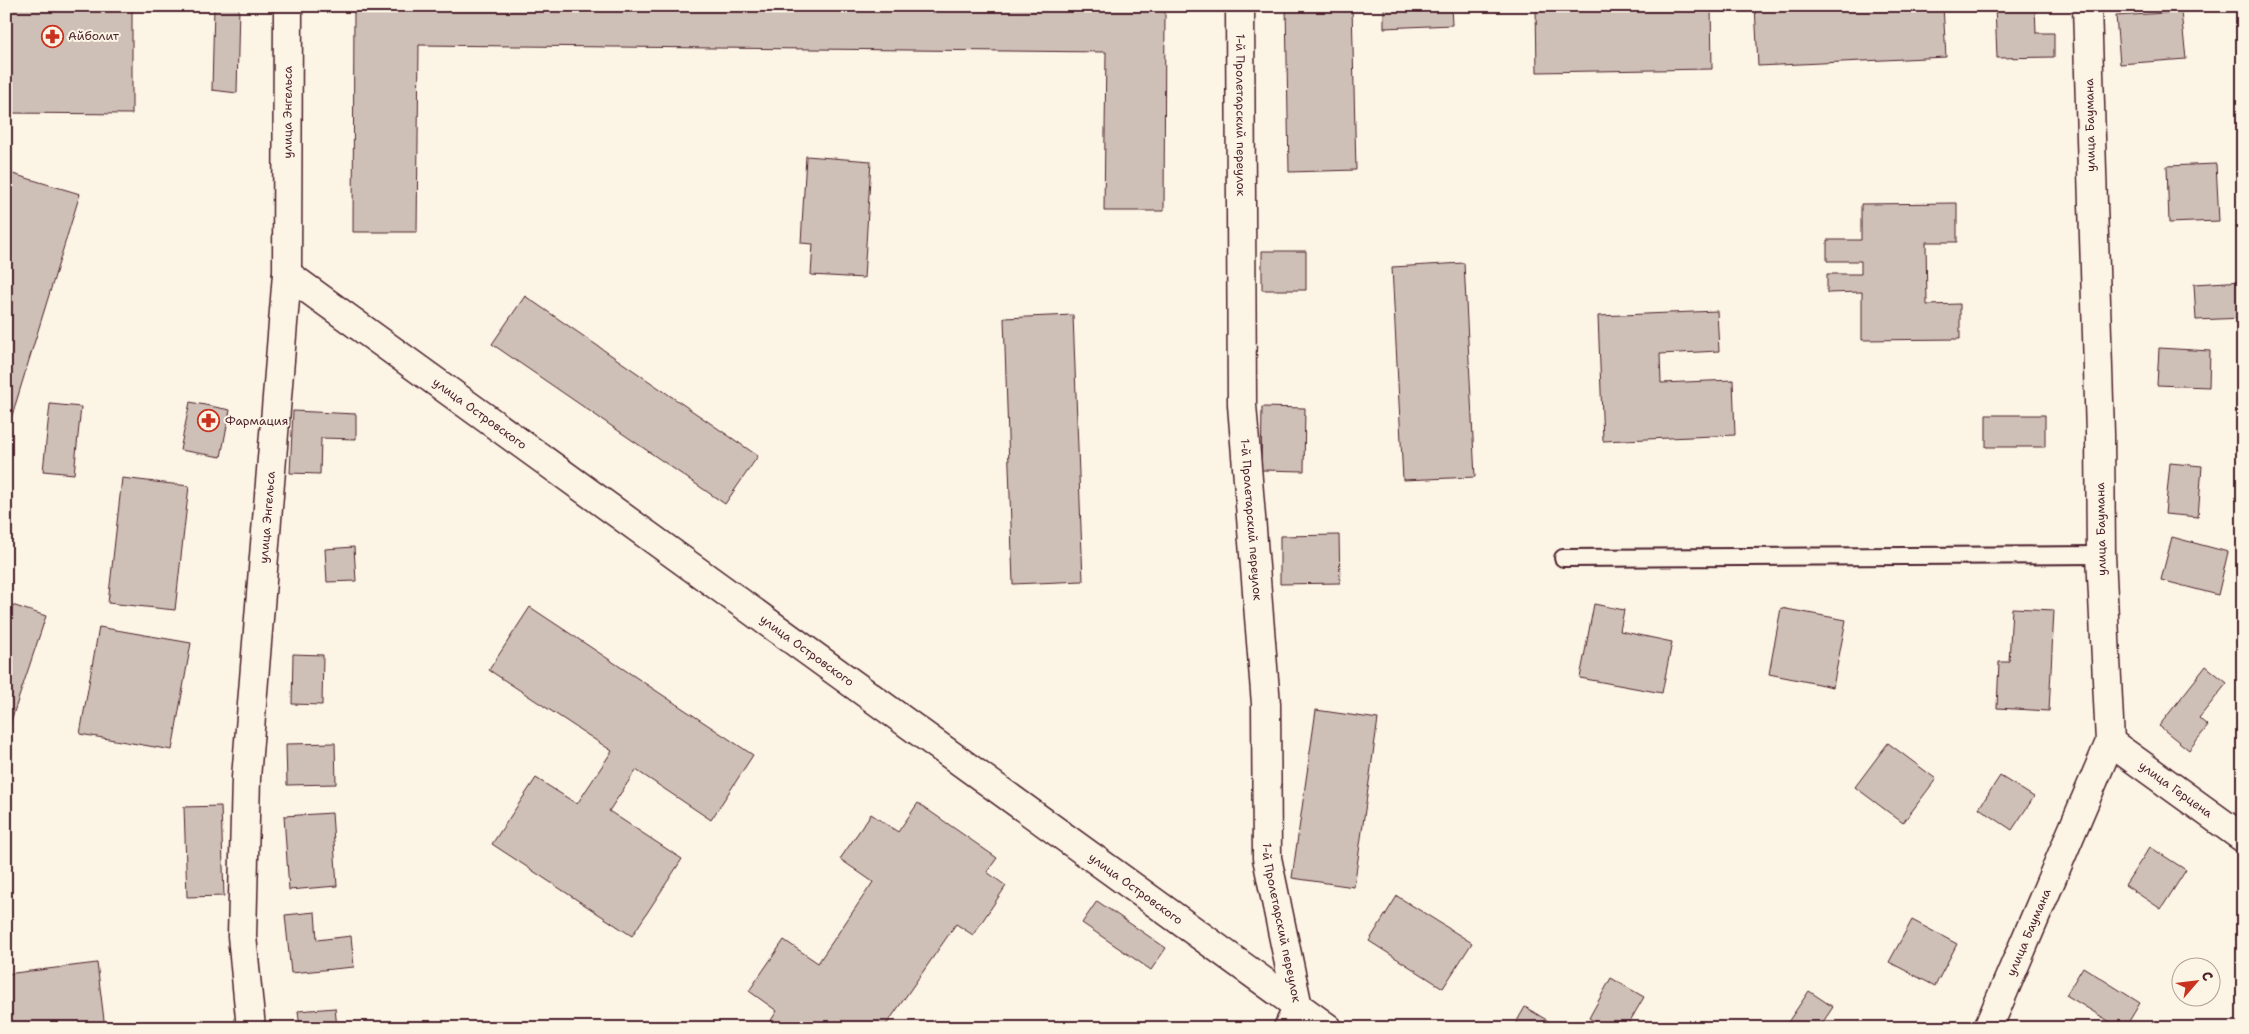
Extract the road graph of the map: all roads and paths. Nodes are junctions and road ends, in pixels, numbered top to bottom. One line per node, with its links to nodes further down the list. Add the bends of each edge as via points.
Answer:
1 (288, 6): 4 (street, улица Энгельса)
2 (1240, 6): 9 (street, 1-й Пролетарский переулок, via 1242,405 1266,704 1267,858)
3 (2087, 6): 5 (street, улица Баумана)
4 (287, 274): 9 (street, улица Островского); 10 (street, улица Энгельса, via 246,778 242,936)
5 (2101, 555): 6 (lane); 7 (street, улица Баумана)
6 (1563, 558)
7 (2110, 742): 8 (street, улица Герцена); 12 (street, улица Баумана)
8 (2243, 838)
9 (1293, 1018): 11 (street, улица Островского)
10 (251, 1028)
11 (1328, 1028)
12 (1988, 1028)

